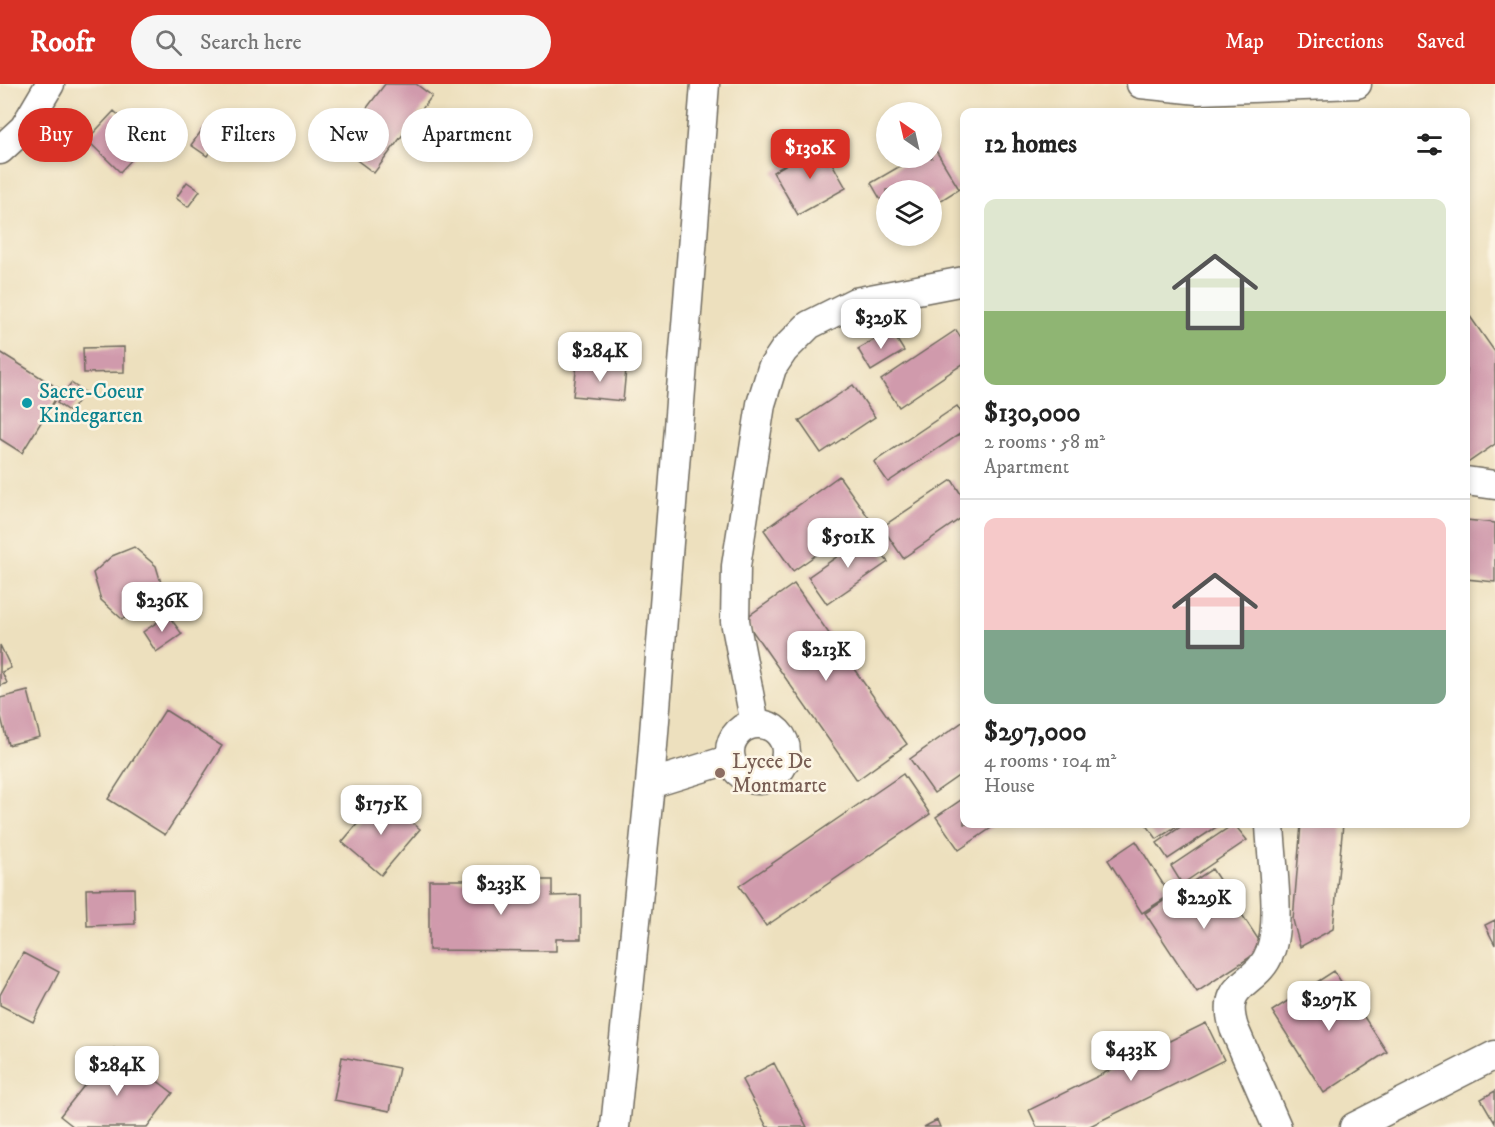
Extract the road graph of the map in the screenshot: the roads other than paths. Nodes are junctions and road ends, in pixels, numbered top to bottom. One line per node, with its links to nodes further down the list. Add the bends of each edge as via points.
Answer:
1 (50, 84): 5 (street, via 24,128)
2 (705, 84): 11 (street)
3 (1142, 84): 4 (street, via 1198,90)
4 (1357, 84)
5 (0, 150)
6 (960, 282): 9 (street, via 855,302 809,325 772,368 761,404 736,566 735,621)
7 (1470, 481): 8 (street)
8 (1495, 484)
9 (755, 724): 10 (street, via 746,727 733,741); 10 (street, via 765,724 781,736 785,745 783,764 770,777 760,779 742,775)
10 (731, 759): 11 (street)
11 (650, 784): 14 (street)
12 (1270, 828): 15 (street, via 1274,940 1264,963 1238,985 1230,1011)
13 (1495, 1055): 16 (street)
14 (615, 1127)
15 (1277, 1127)
16 (1354, 1127)

